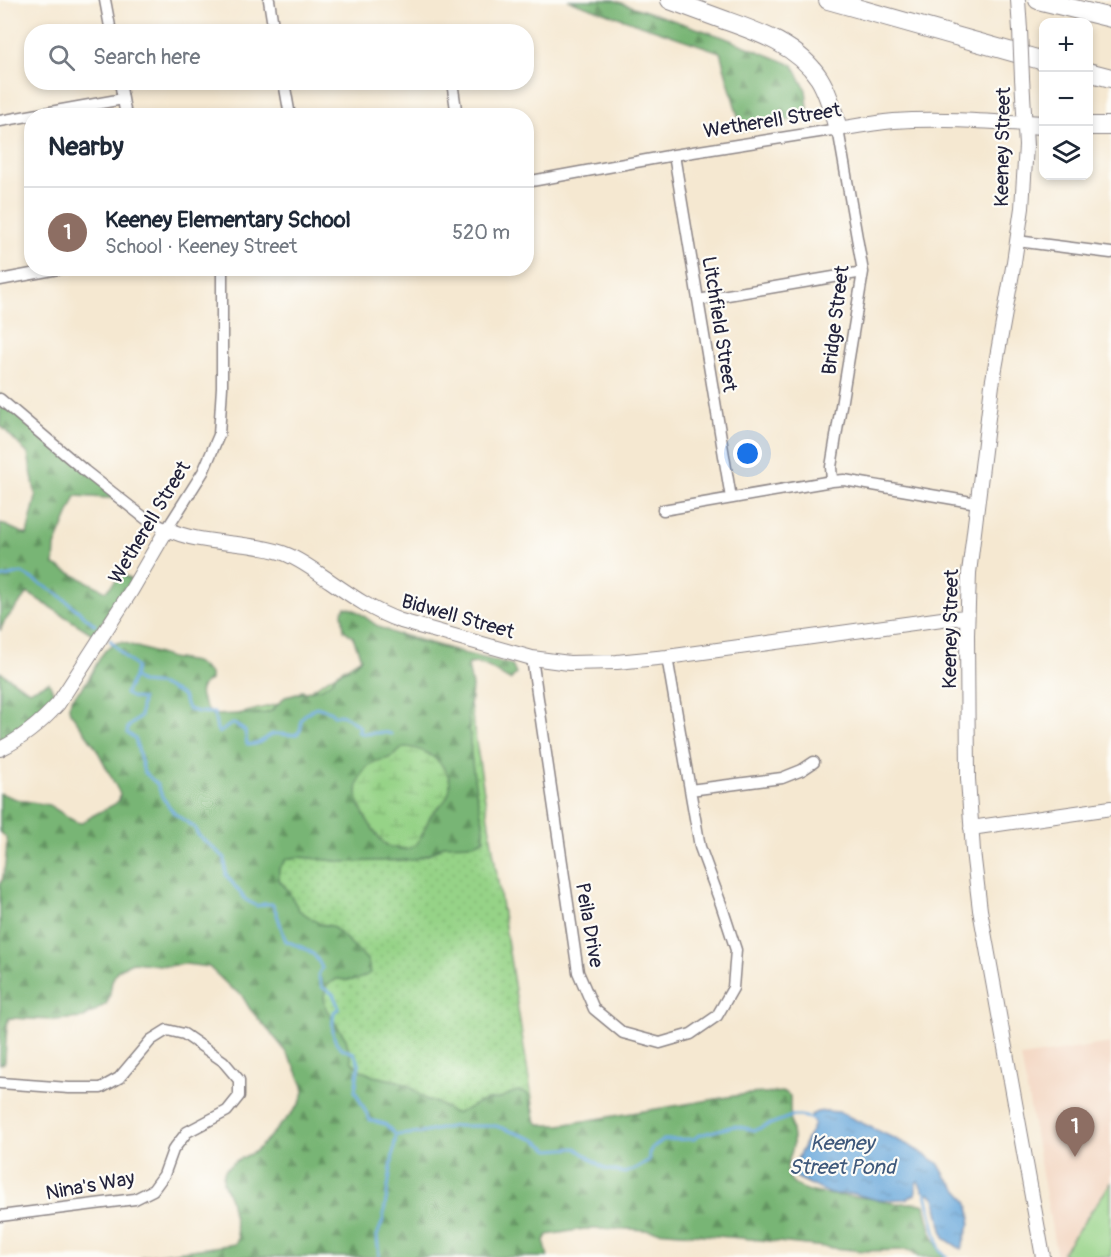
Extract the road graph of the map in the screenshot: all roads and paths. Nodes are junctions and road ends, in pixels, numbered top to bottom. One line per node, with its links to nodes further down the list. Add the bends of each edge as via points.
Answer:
1 (105, 0): 8 (street)
2 (269, 0): 9 (street)
3 (670, 0): 27 (highway, via 760,33 799,56 823,86)
4 (828, 0): 10 (highway)
5 (1018, 0): 23 (main road, Keeney Street, bridge)
6 (1038, 0): 7 (highway)
7 (1111, 18)
8 (110, 24)
9 (273, 24)
10 (1039, 60)
11 (1093, 73): 12 (highway)
12 (1111, 78)
13 (121, 90): 16 (street)
14 (285, 90): 19 (street)
15 (453, 90): 20 (street)
16 (123, 99): 17 (street); 18 (street)
17 (73, 108)
18 (125, 108)
19 (289, 108)
20 (456, 108)
21 (24, 117): 22 (street)
22 (0, 121)
23 (1025, 124): 24 (highway); 27 (main road, Wetherell Street, via 914,121); 30 (main road, Keeney Street, via 1025,176)
24 (1039, 125)
25 (1093, 126): 26 (highway)
26 (1111, 126)
27 (838, 129): 28 (street, Wetherell Street); 32 (street, Bridge Street)
28 (674, 155): 29 (street, Wetherell Street); 36 (street, Litchfield Street)
29 (534, 181)
30 (1017, 241): 31 (street); 40 (main road, Keeney Street)
31 (1111, 253)
32 (863, 272): 36 (street); 38 (street, Bridge Street, via 831,467)
33 (24, 275): 35 (street)
34 (222, 276): 42 (street, Wetherell Street, via 219,435 203,472)
35 (0, 280)
36 (698, 300): 39 (street, Litchfield Street)
37 (0, 399): 42 (street, Bidwell Street, via 138,513)
38 (832, 481): 39 (street); 40 (street)
39 (731, 498): 41 (street)
40 (977, 503): 43 (main road, Keeney Street)
41 (663, 510)
42 (167, 529): 45 (main road, Bidwell Street, via 182,536 256,546 284,554 382,614); 46 (main road, Wetherell Street, via 58,704 24,736)
43 (967, 617): 44 (main road, Bidwell Street); 50 (main road, Keeney Street)
44 (667, 657): 45 (main road, Bidwell Street, via 569,663); 48 (street, Peila Drive)
45 (532, 658): 48 (street, Peila Drive, via 578,972 594,1009 623,1033 660,1043 691,1034 717,1016 733,988 736,950 700,847)
46 (0, 749)
47 (814, 762): 48 (street, via 782,778)
48 (690, 790)
49 (1111, 808): 50 (main road)
50 (971, 828): 53 (main road, Keeney Street, via 981,917)
51 (0, 1083): 52 (street, Nina's Way, via 101,1088 119,1078 151,1040 167,1030 184,1034 224,1061 239,1080 239,1096 227,1112 187,1132 153,1190 135,1199)
52 (0, 1216)
53 (1043, 1257)

